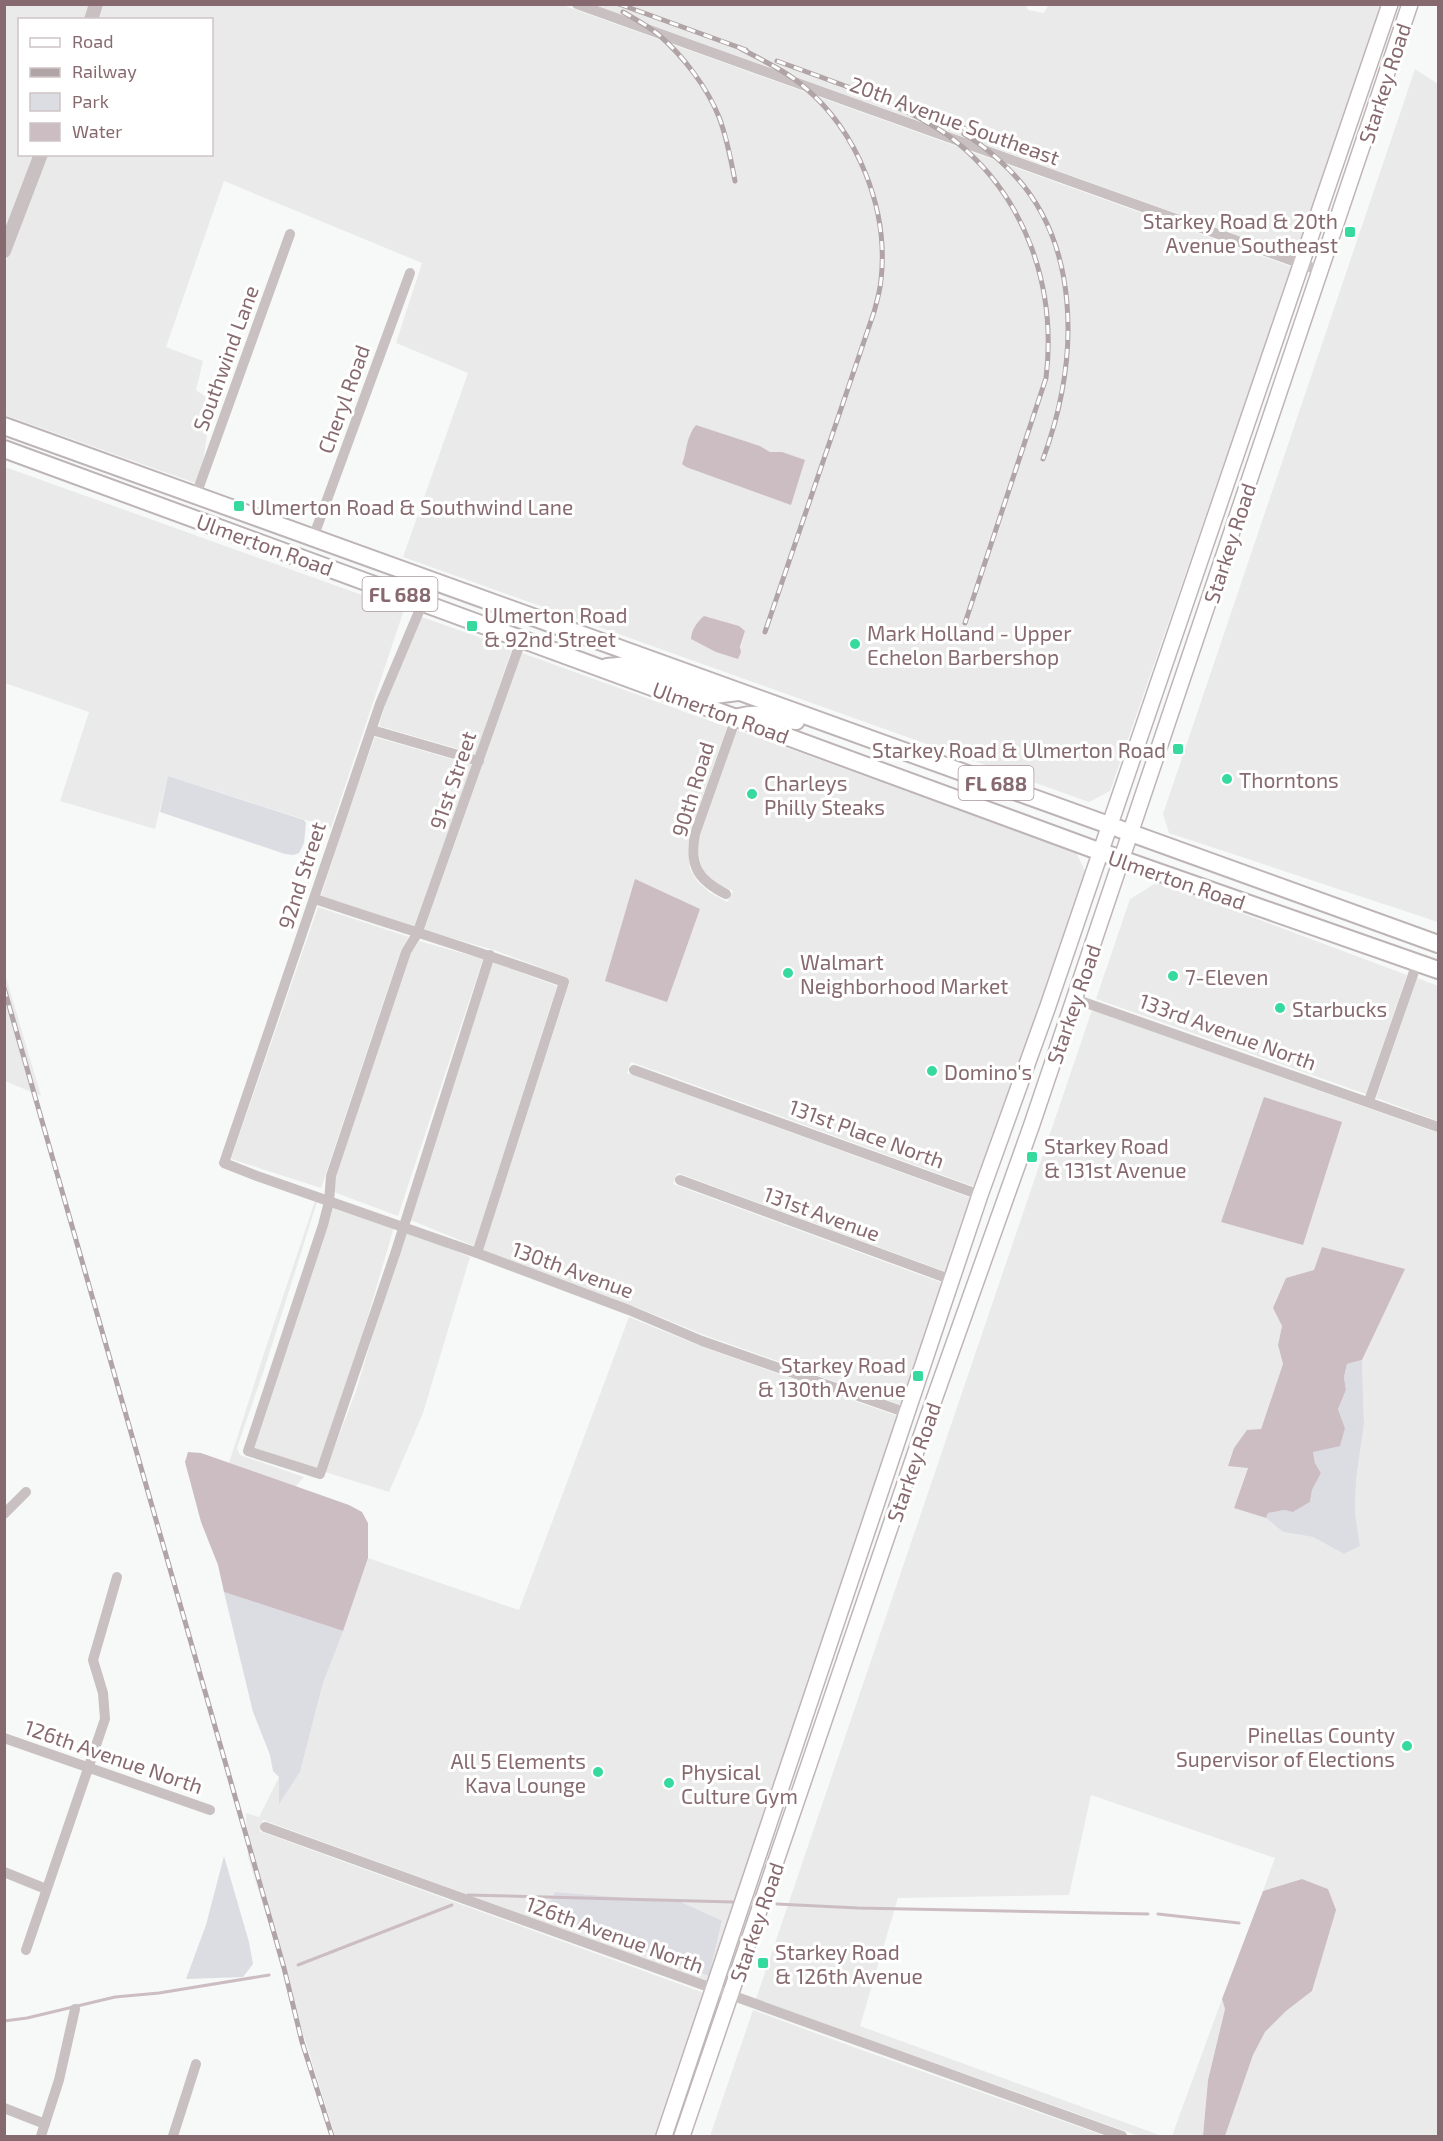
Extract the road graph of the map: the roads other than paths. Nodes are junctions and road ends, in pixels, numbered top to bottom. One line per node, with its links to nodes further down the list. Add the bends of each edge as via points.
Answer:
1 (577, 4): 7 (street, 20th Avenue Southeast)
2 (1390, 4): 7 (main road, Starkey Road)
3 (1410, 4): 8 (main road, Starkey Road)
4 (39, 156): 6 (street)
5 (290, 234): 12 (street, Southwind Lane)
6 (4, 251)
7 (1302, 264): 8 (street, 20th Avenue Southeast); 24 (main road, Starkey Road)
8 (1321, 271): 25 (main road, Starkey Road)
9 (410, 273): 14 (street, Cheryl Road)
10 (4, 426): 12 (main road, Ulmerton Road / FL 688)
11 (4, 449): 13 (main road, Ulmerton Road / FL 688)
12 (196, 495): 14 (main road, Ulmerton Road / FL 688)
13 (144, 500): 14 (main road, via 148,494 157,494 286,540); 15 (main road, Ulmerton Road / FL 688)
14 (314, 538): 16 (main road, Ulmerton Road / FL 688)
15 (423, 602): 16 (main road, via 450,601 542,634); 17 (main road, Ulmerton Road / FL 688); 22 (street, 92nd Street)
16 (566, 628): 19 (main road, Ulmerton Road / FL 688)
17 (522, 638): 18 (main road, Ulmerton Road / FL 688); 23 (street, 91st Street)
18 (601, 668): 19 (main road, via 628,665 714,695); 21 (main road, Ulmerton Road / FL 688)
19 (741, 692): 20 (main road, Ulmerton Road / FL 688)
20 (808, 716): 21 (main road, via 794,722 766,714); 24 (main road, Ulmerton Road / FL 688)
21 (736, 718): 26 (main road, Ulmerton Road / FL 688); 28 (street, 90th Road, via 693,846 695,867 702,878)
22 (372, 730): 23 (street); 29 (street, 92nd Street)
23 (479, 762): 30 (street, 91st Street)
24 (1110, 825): 25 (main road, Ulmerton Road / FL 688); 26 (main road, Starkey Road)
25 (1131, 833): 27 (main road, Starkey Road); 31 (main road, Ulmerton Road / FL 688)
26 (1101, 852): 27 (main road, Ulmerton Road / FL 688); 38 (main road, Starkey Road)
27 (1122, 859): 33 (main road, Ulmerton Road / FL 688); 35 (main road, Starkey Road)
28 (726, 894)
29 (315, 899): 30 (street); 41 (street, 92nd Street)
30 (417, 934): 32 (street); 44 (street, 91st Street, via 406,952 331,1176)
31 (1438, 944)
32 (490, 955): 45 (street); 46 (street, via 564,982)
33 (1417, 963): 34 (main road, Ulmerton Road / FL 688); 37 (street)
34 (1438, 970)
35 (1075, 999): 37 (street, 133rd Avenue North); 40 (main road, Starkey Road)
36 (634, 1070): 43 (street, 131st Place North)
37 (1369, 1101): 39 (street, 133rd Avenue North)
38 (1010, 1111): 40 (main road); 43 (main road, Starkey Road)
39 (1438, 1127)
40 (1023, 1149): 48 (main road, Starkey Road)
41 (224, 1163): 44 (street, 130th Avenue)
42 (680, 1180): 47 (street, 131st Avenue)
43 (980, 1195): 47 (main road, Starkey Road)
44 (329, 1202): 45 (street, 130th Avenue); 45 (street, 91st Street, via 248,1451 320,1474)
45 (402, 1228): 46 (street, 130th Avenue)
46 (477, 1253): 49 (street, 130th Avenue, via 702,1341)
47 (952, 1280): 49 (main road, Starkey Road)
48 (934, 1400): 49 (main road); 51 (main road, Starkey Road)
49 (907, 1413): 51 (main road, via 914,1441 896,1492); 61 (main road, Starkey Road)
50 (26, 1492): 52 (street)
51 (899, 1502): 62 (main road, Starkey Road)
52 (4, 1514)
53 (117, 1577): 55 (street, via 93,1660 103,1693 105,1719)
54 (4, 1738): 55 (street, 126th Avenue North)
55 (88, 1768): 56 (street, 126th Avenue North); 59 (street)
56 (210, 1810)
57 (265, 1827): 61 (street, 126th Avenue North)
58 (4, 1872): 59 (street)
59 (46, 1889): 60 (street)
60 (26, 1950)
61 (714, 1990): 62 (street, 126th Avenue North); 69 (main road, Starkey Road)
62 (730, 1996): 70 (main road, Starkey Road); 71 (street, 126th Avenue North)
63 (75, 2009): 66 (street)
64 (196, 2064): 68 (street)
65 (4, 2108): 66 (street)
66 (45, 2124): 67 (street)
67 (41, 2136)
68 (177, 2136)
69 (664, 2136)
70 (682, 2136)
71 (1118, 2136)

